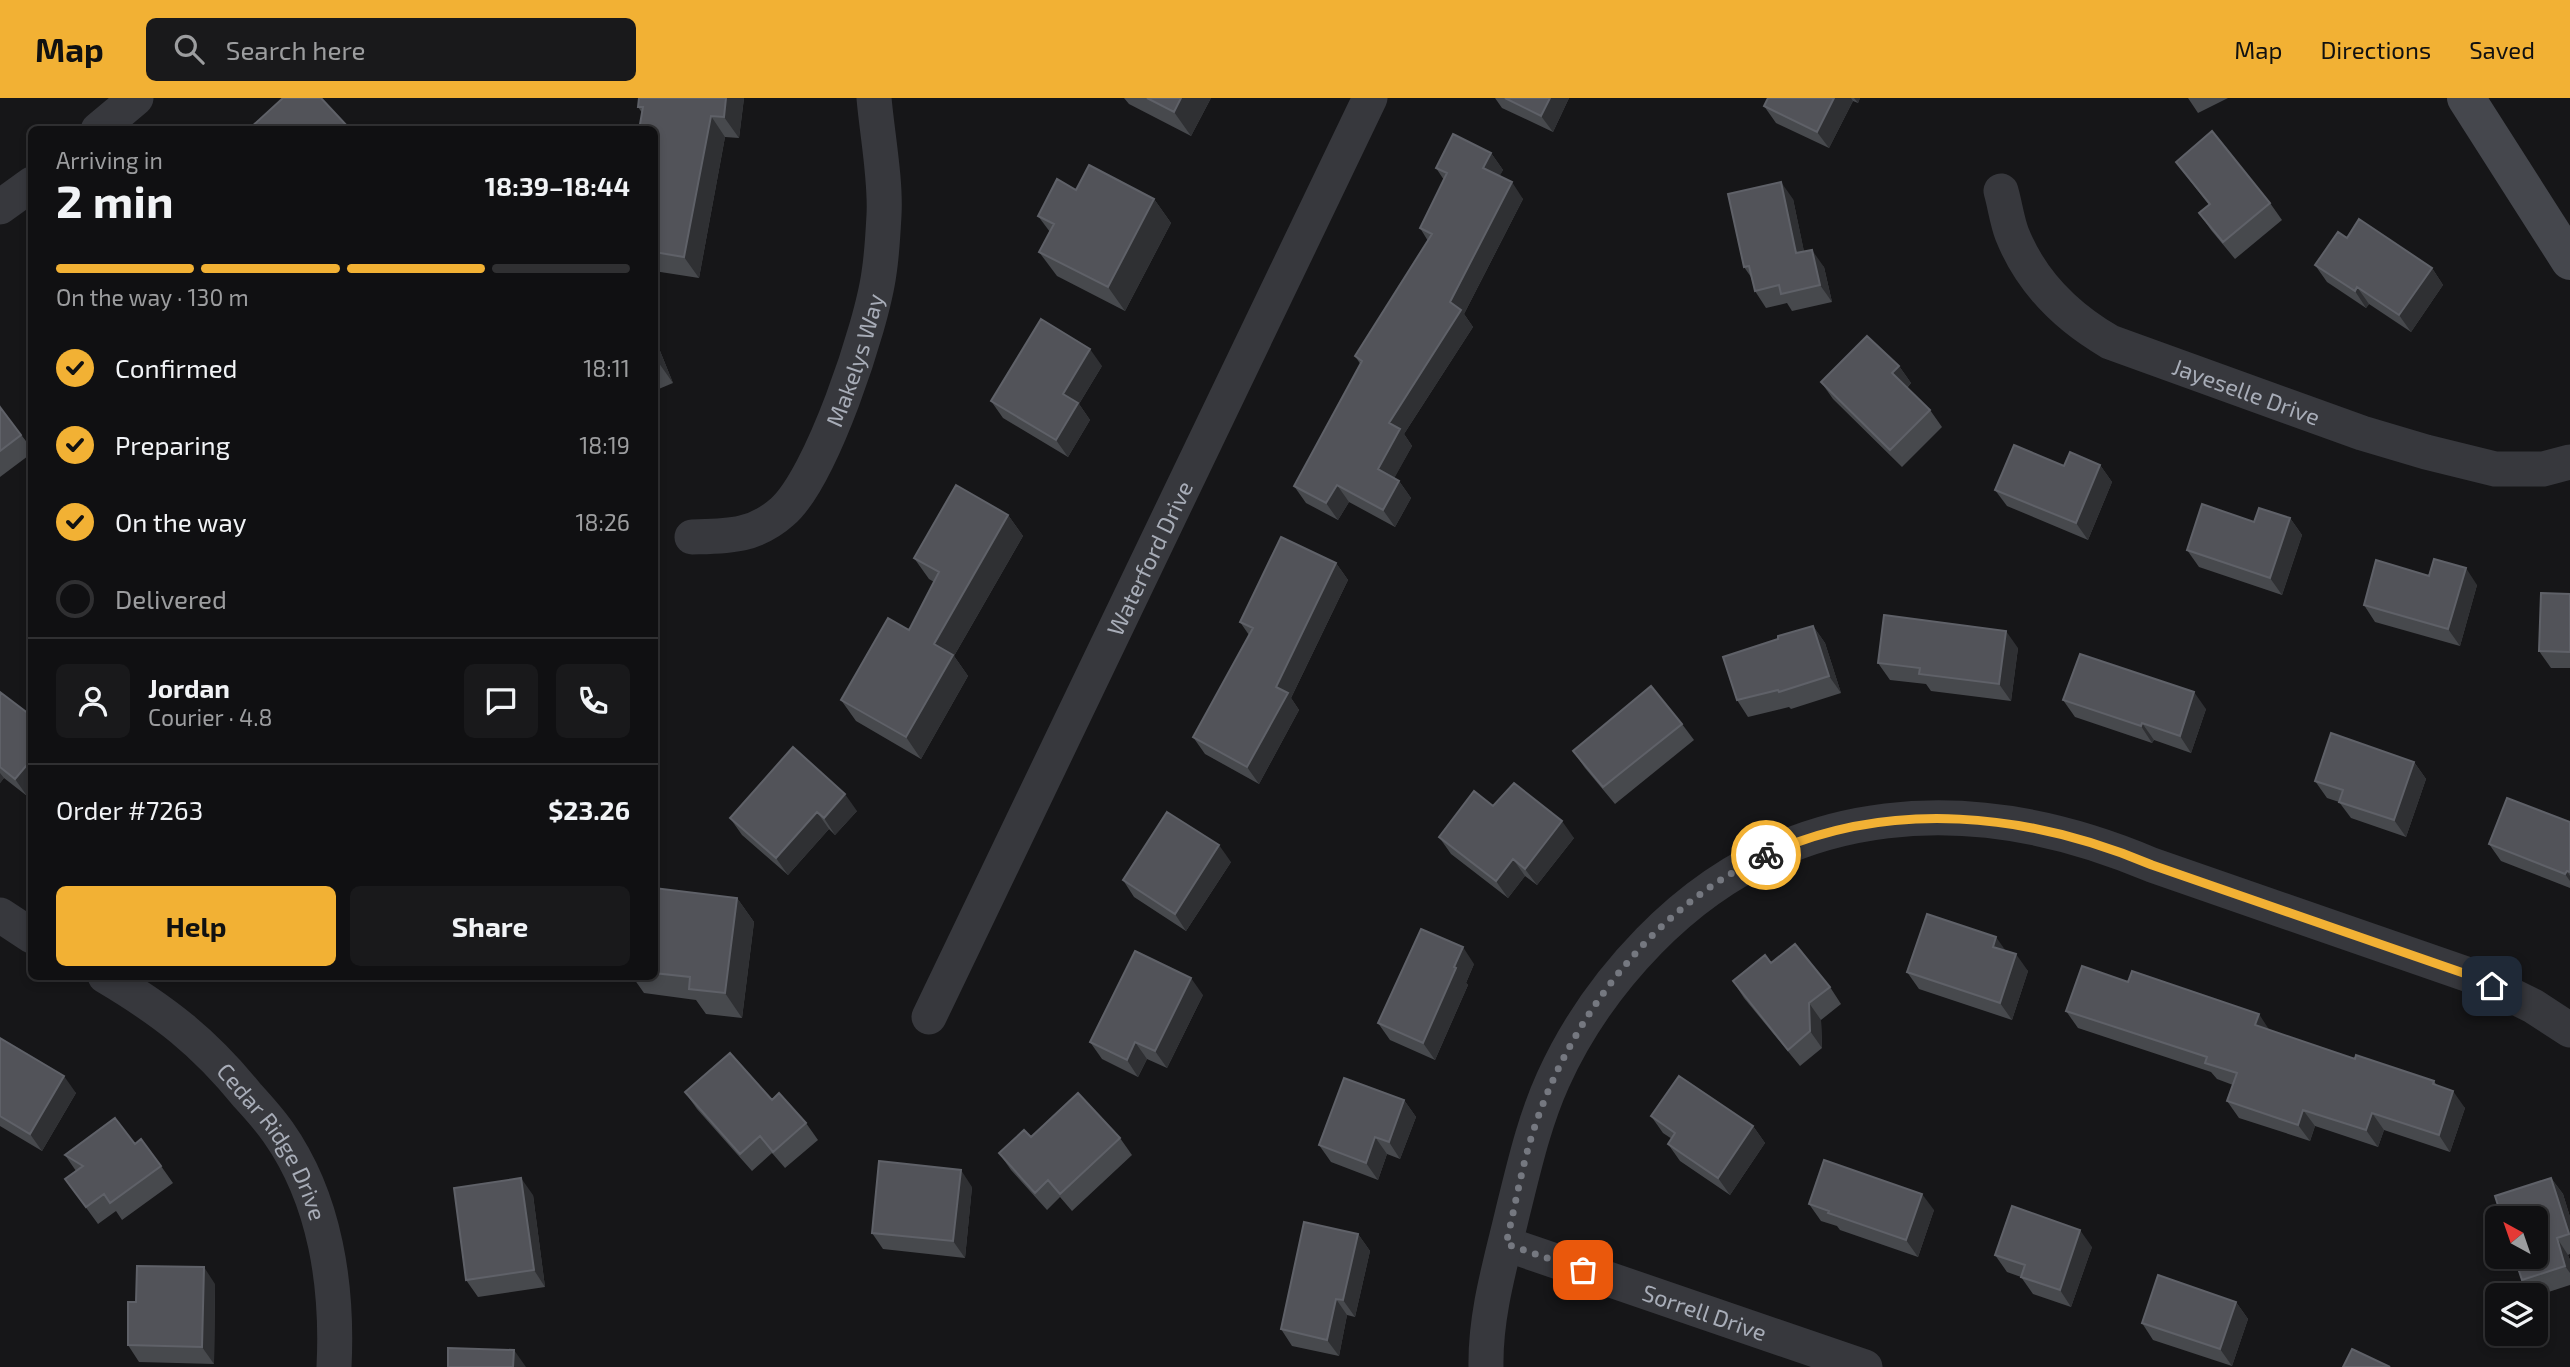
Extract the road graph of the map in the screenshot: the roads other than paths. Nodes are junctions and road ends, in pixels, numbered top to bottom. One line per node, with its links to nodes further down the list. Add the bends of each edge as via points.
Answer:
1 (136, 98): 5 (street)
2 (874, 98): 11 (street, Makelys Way, via 884,211 879,274 866,329 835,418 804,487 782,512 753,531)
3 (1370, 98): 15 (street, Waterford Drive)
4 (2466, 98): 9 (street)
5 (103, 126)
6 (28, 187): 8 (street)
7 (2001, 191): 10 (street, Jayeselle Drive, via 2012,233 2032,272 2060,306 2110,342 2426,452 2495,469 2543,469)
8 (0, 207)
9 (2570, 261)
10 (2570, 462)
11 (692, 537)
12 (0, 915): 13 (street)
13 (28, 933)
14 (112, 980): 18 (street, Cedar Ridge Drive, via 181,1026 209,1051 279,1133 312,1200 323,1235 336,1323)
15 (929, 1017)
16 (2570, 1030): 17 (street, via 2472,976 2048,829 1966,818 1911,818 1852,826 1795,842 1721,880 1674,915 1626,963 1586,1019 1553,1079 1529,1144)
17 (1506, 1244): 19 (street, via 1494,1289); 20 (street, Sorrell Drive)
18 (334, 1367)
19 (1486, 1367)
20 (1865, 1367)

